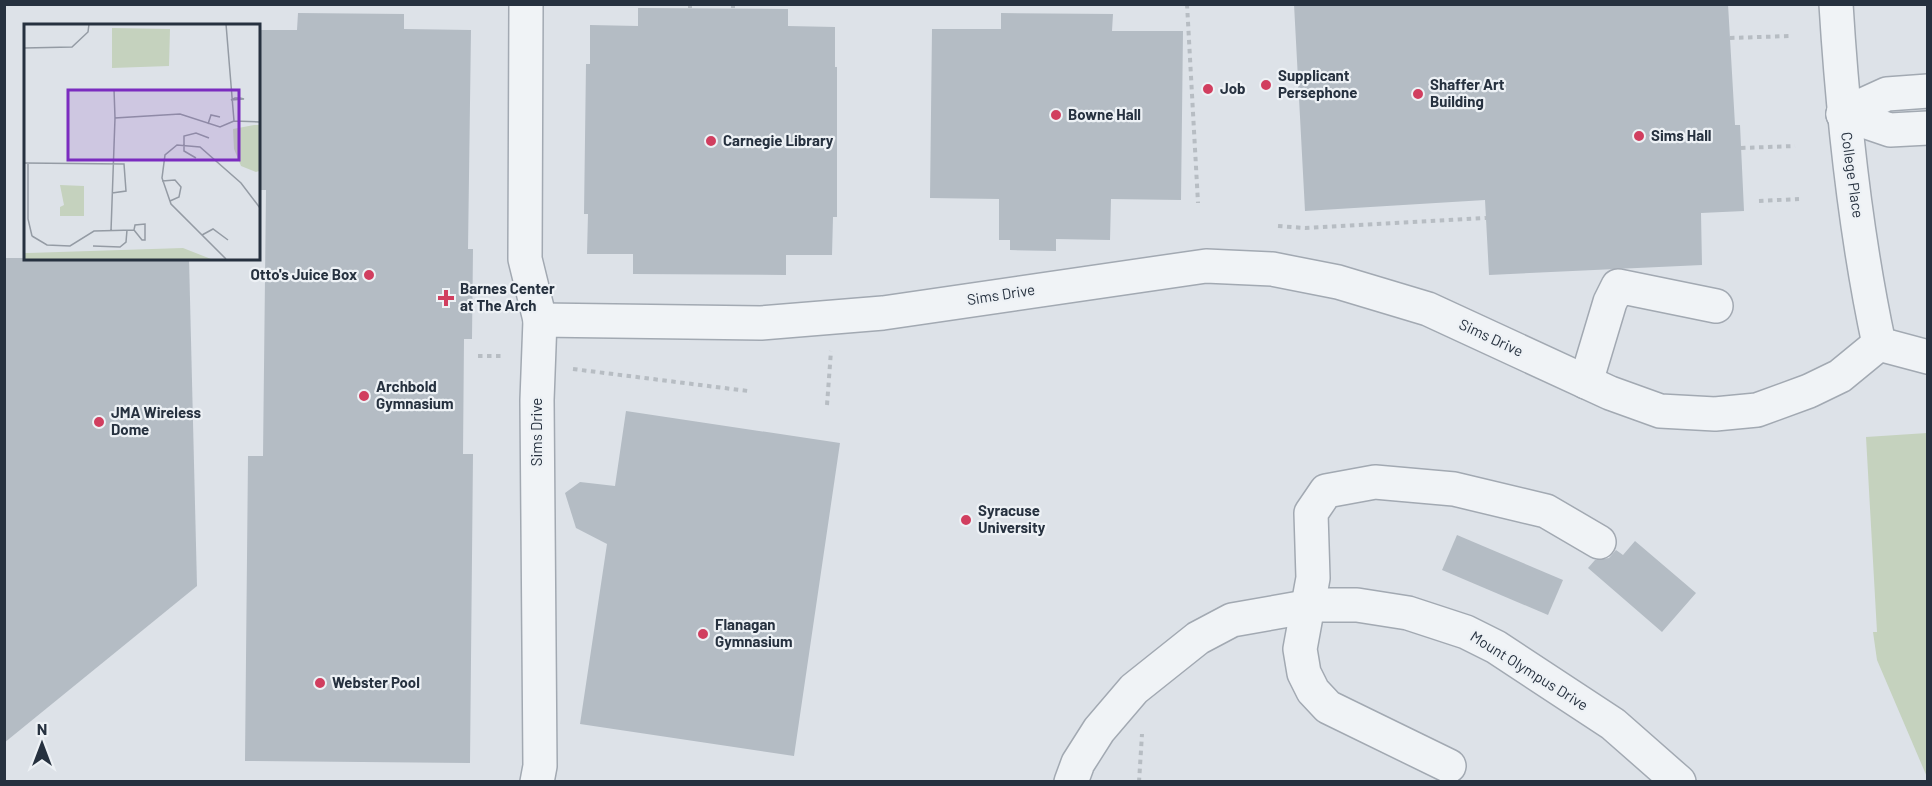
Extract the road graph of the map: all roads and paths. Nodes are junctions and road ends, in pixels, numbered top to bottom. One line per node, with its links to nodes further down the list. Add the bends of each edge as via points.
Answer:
1 (526, 4): 17 (street, via 525,259)
2 (1187, 4): 13 (path)
3 (1836, 4): 7 (street, College Place)
4 (1790, 36): 5 (path)
5 (1730, 38)
6 (1928, 91): 7 (street, via 1887,94)
7 (1843, 114): 8 (street, via 1890,130); 18 (street, College Place)
8 (1928, 128)
9 (1795, 146): 10 (path)
10 (1741, 148)
11 (1799, 199): 12 (path)
12 (1759, 201)
13 (1198, 203)
14 (1486, 218): 15 (path, via 1305,228)
15 (1278, 226)
16 (1716, 306): 24 (street, via 1618,286)
17 (540, 320): 24 (street, Sims Drive, via 761,323 883,313 1206,266 1272,269 1338,282 1428,309); 30 (street, Sims Drive)
18 (1879, 344): 20 (street); 24 (street, Sims Drive, via 1840,376 1756,410 1715,414 1660,411)
19 (831, 347): 26 (path)
20 (1924, 354)
21 (478, 356): 22 (path)
22 (508, 356)
23 (568, 368): 25 (path)
24 (1586, 382)
25 (748, 391)
26 (827, 405)
27 (1599, 542): 28 (street, via 1546,511 1454,489 1376,482 1326,491 1311,513 1313,579)
28 (1306, 607): 29 (street, via 1300,649 1304,673 1313,691 1328,707); 31 (street, Mount Olympus Drive, via 1232,620 1183,649 1148,676 1120,705 1099,730); 32 (street, Mount Olympus Drive, via 1357,605 1408,613 1466,632 1496,647 1614,724)
29 (1449, 766)
30 (537, 782)
31 (1071, 782)
32 (1679, 782)

